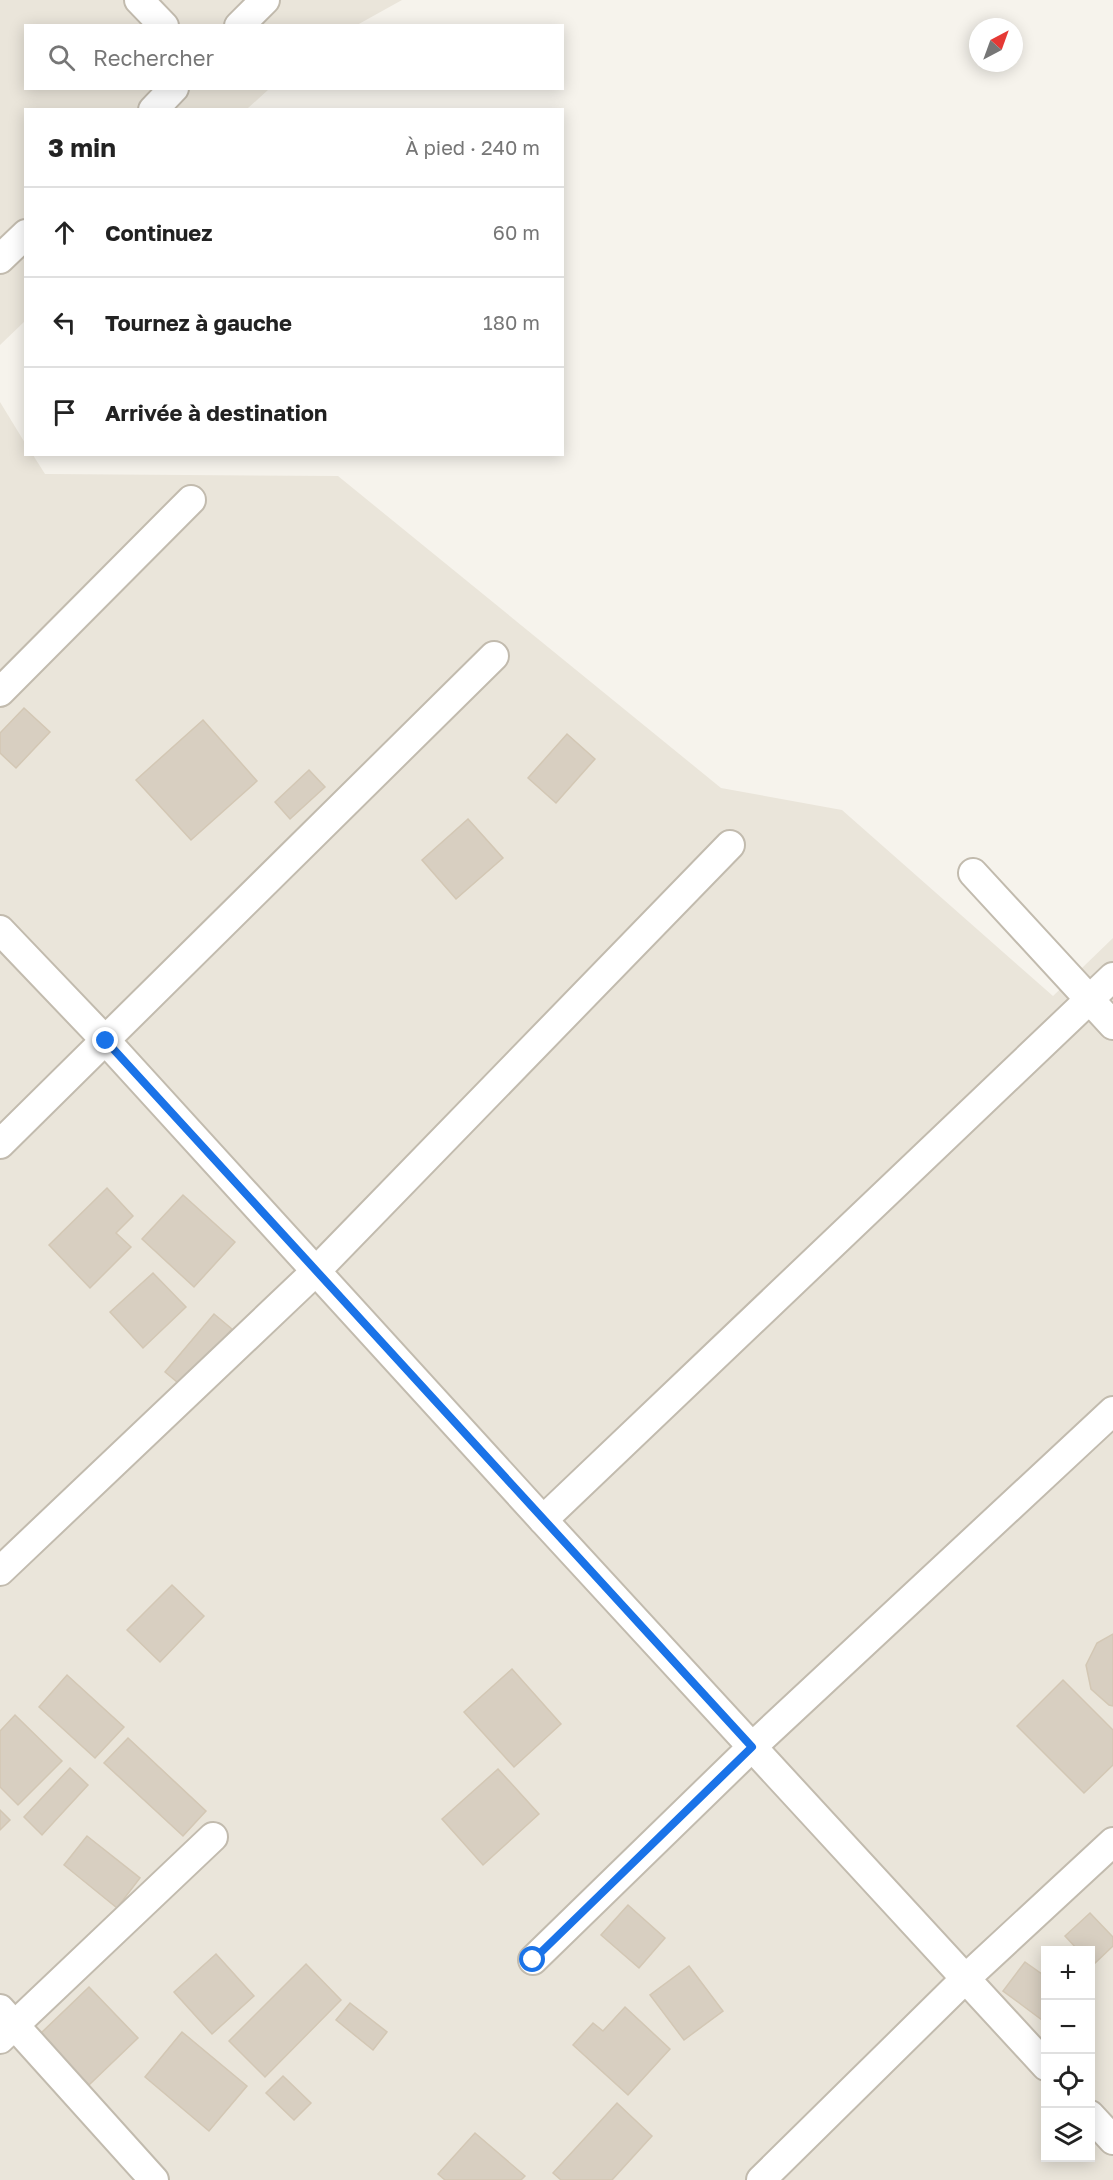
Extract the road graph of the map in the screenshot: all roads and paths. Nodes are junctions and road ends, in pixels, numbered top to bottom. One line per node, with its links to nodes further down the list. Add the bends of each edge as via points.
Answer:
1 (139, 0): 3 (street)
2 (265, 0): 4 (street)
3 (162, 24)
4 (241, 24)
5 (172, 90): 6 (street)
6 (155, 108)
7 (24, 236): 8 (street)
8 (0, 259)
9 (191, 500): 11 (street)
10 (494, 656): 18 (street)
11 (0, 692)
12 (730, 845): 20 (street)
13 (973, 873): 16 (street)
14 (0, 930): 18 (street)
15 (1113, 977): 16 (street)
16 (1090, 999): 17 (street); 22 (street)
17 (1113, 1025)
18 (106, 1041): 19 (street); 20 (street)
19 (0, 1144)
20 (316, 1271): 22 (street); 23 (street)
21 (1113, 1411): 24 (street)
22 (543, 1520): 24 (street)
23 (0, 1571)
24 (752, 1747): 27 (street); 28 (street)
25 (213, 1837): 29 (street)
26 (1113, 1842): 28 (street)
27 (533, 1960)
28 (965, 1979): 30 (street); 34 (street)
29 (5, 2024): 33 (street)
30 (1041, 2061)
31 (1095, 2120): 32 (street)
32 (1113, 2140)
33 (154, 2180)
34 (761, 2180)

